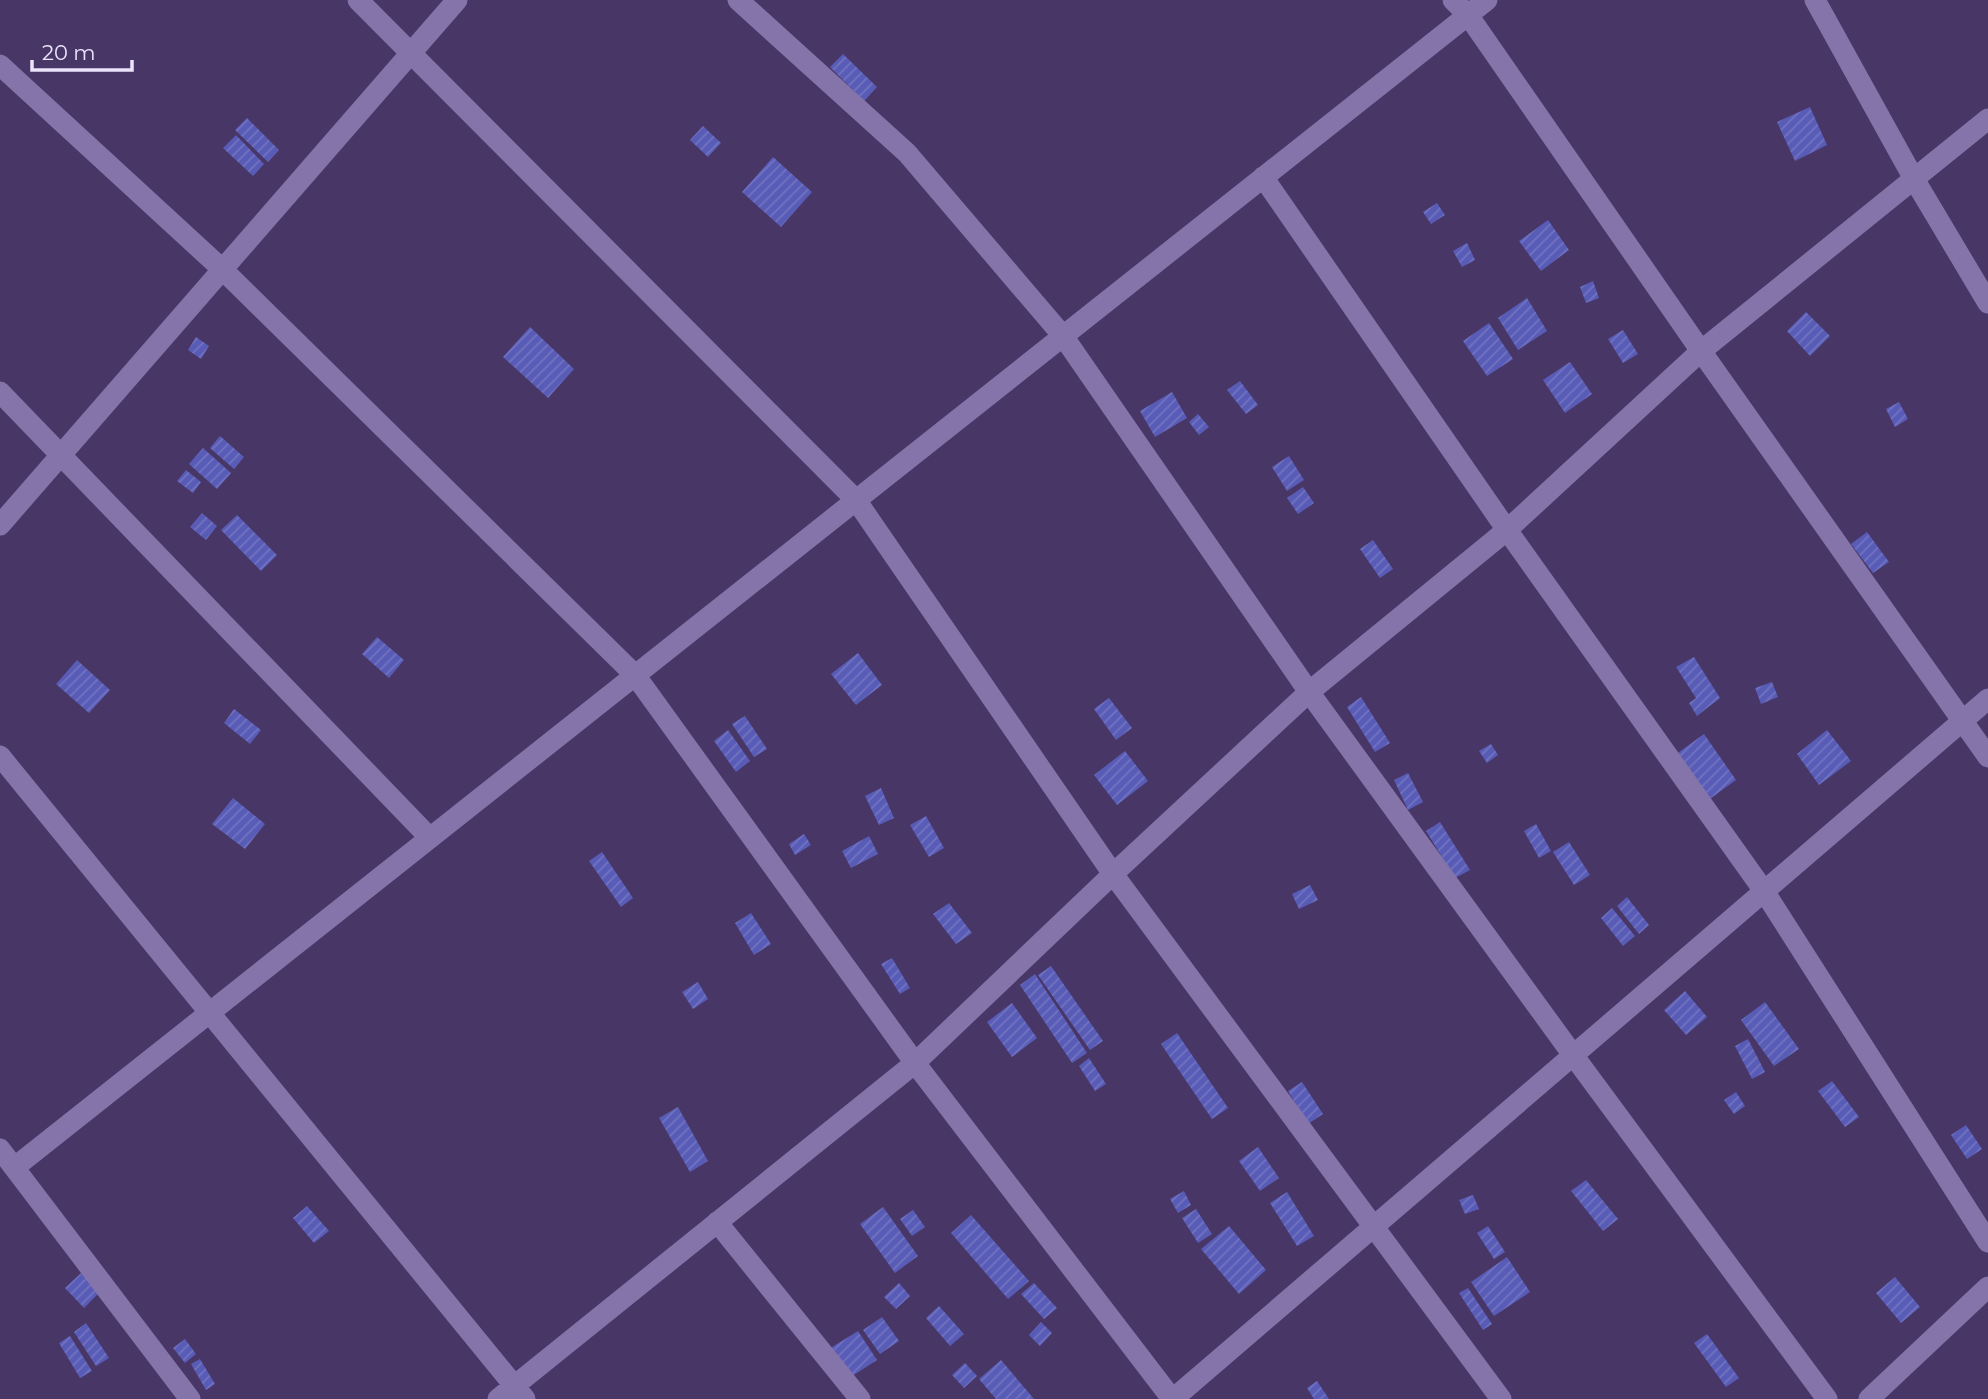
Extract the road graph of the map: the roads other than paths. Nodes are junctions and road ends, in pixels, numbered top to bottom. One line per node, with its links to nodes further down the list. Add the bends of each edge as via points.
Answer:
1 (358, 0): 7 (street)
2 (457, 0): 7 (street)
3 (738, 0): 14 (street, via 907,153)
4 (1487, 0): 6 (street)
5 (1815, 0): 11 (street)
6 (1461, 7): 10 (street); 15 (street)
7 (410, 53): 12 (street); 18 (street)
8 (0, 65): 12 (street)
9 (1988, 119): 11 (street)
10 (1263, 177): 14 (street); 20 (street)
11 (1914, 179): 13 (street); 15 (street)
12 (222, 270): 17 (street); 21 (street)
13 (1988, 303)
14 (1063, 336): 18 (street); 22 (street)
15 (1701, 351): 20 (street); 24 (street)
16 (0, 393): 17 (street)
17 (61, 456): 19 (street); 27 (street)
18 (856, 500): 21 (street); 28 (street)
19 (0, 524)
20 (1507, 530): 22 (street); 29 (street)
21 (635, 675): 27 (street); 32 (street)
22 (1309, 692): 28 (street); 31 (street)
23 (1988, 699): 24 (street)
24 (1962, 722): 26 (street); 29 (street)
25 (0, 756): 30 (street)
26 (1988, 757)
27 (430, 838): 30 (street)
28 (1113, 874): 32 (street); 36 (street)
29 (1764, 891): 31 (street); 37 (street)
30 (210, 1013): 34 (street); 39 (street)
31 (1573, 1055): 36 (street); 44 (street)
32 (915, 1063): 35 (street); 42 (street)
33 (0, 1149): 34 (street)
34 (15, 1167): 40 (street)
35 (718, 1222): 39 (street); 41 (street)
36 (1373, 1228): 42 (street); 43 (street)
37 (1988, 1242)
38 (1988, 1287): 45 (street)
39 (512, 1395)
40 (190, 1399)
41 (860, 1399)
42 (1173, 1399)
43 (1501, 1399)
44 (1828, 1399)
45 (1869, 1399)

